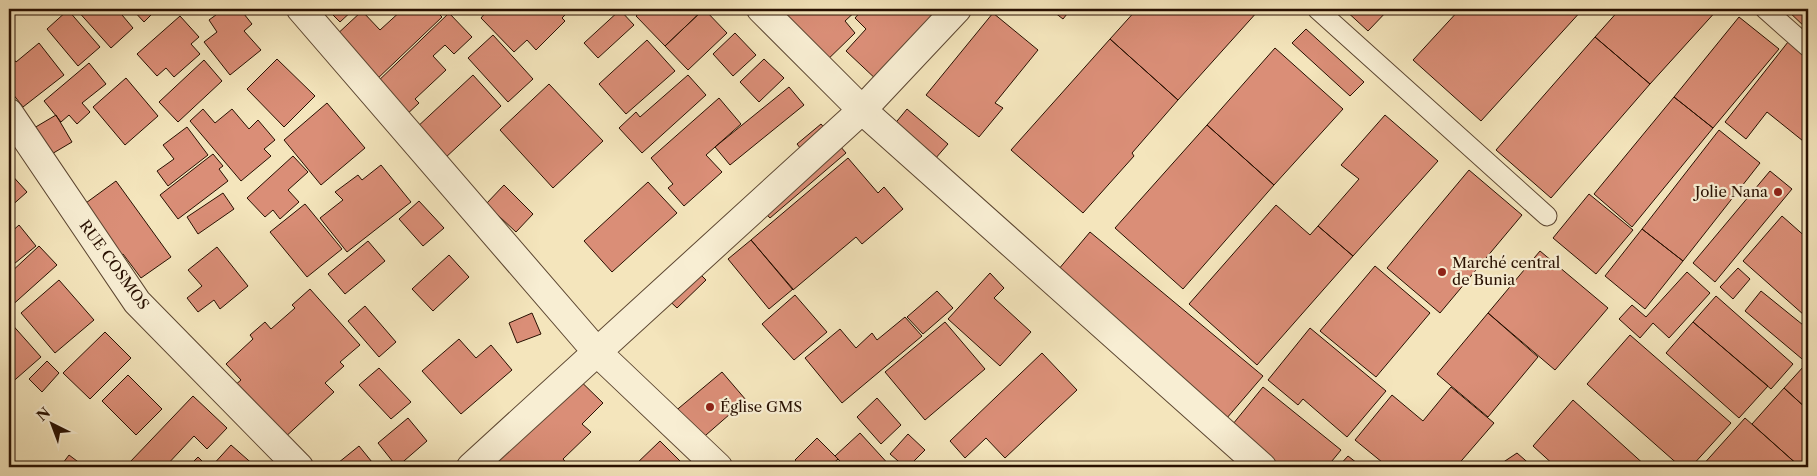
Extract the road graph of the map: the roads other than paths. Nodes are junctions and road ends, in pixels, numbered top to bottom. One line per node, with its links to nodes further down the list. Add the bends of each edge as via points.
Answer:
1 (301, 9): 10 (street)
2 (761, 9): 7 (street)
3 (957, 9): 7 (street)
4 (1317, 9): 9 (lane)
5 (1765, 9): 6 (lane)
6 (1808, 47)
7 (862, 110): 10 (street); 14 (street)
8 (9, 113): 11 (street, RUE COSMOS, via 137,302)
9 (1548, 216)
10 (597, 352): 12 (street); 13 (street)
11 (299, 467)
12 (471, 467)
13 (718, 467)
14 (1262, 467)

